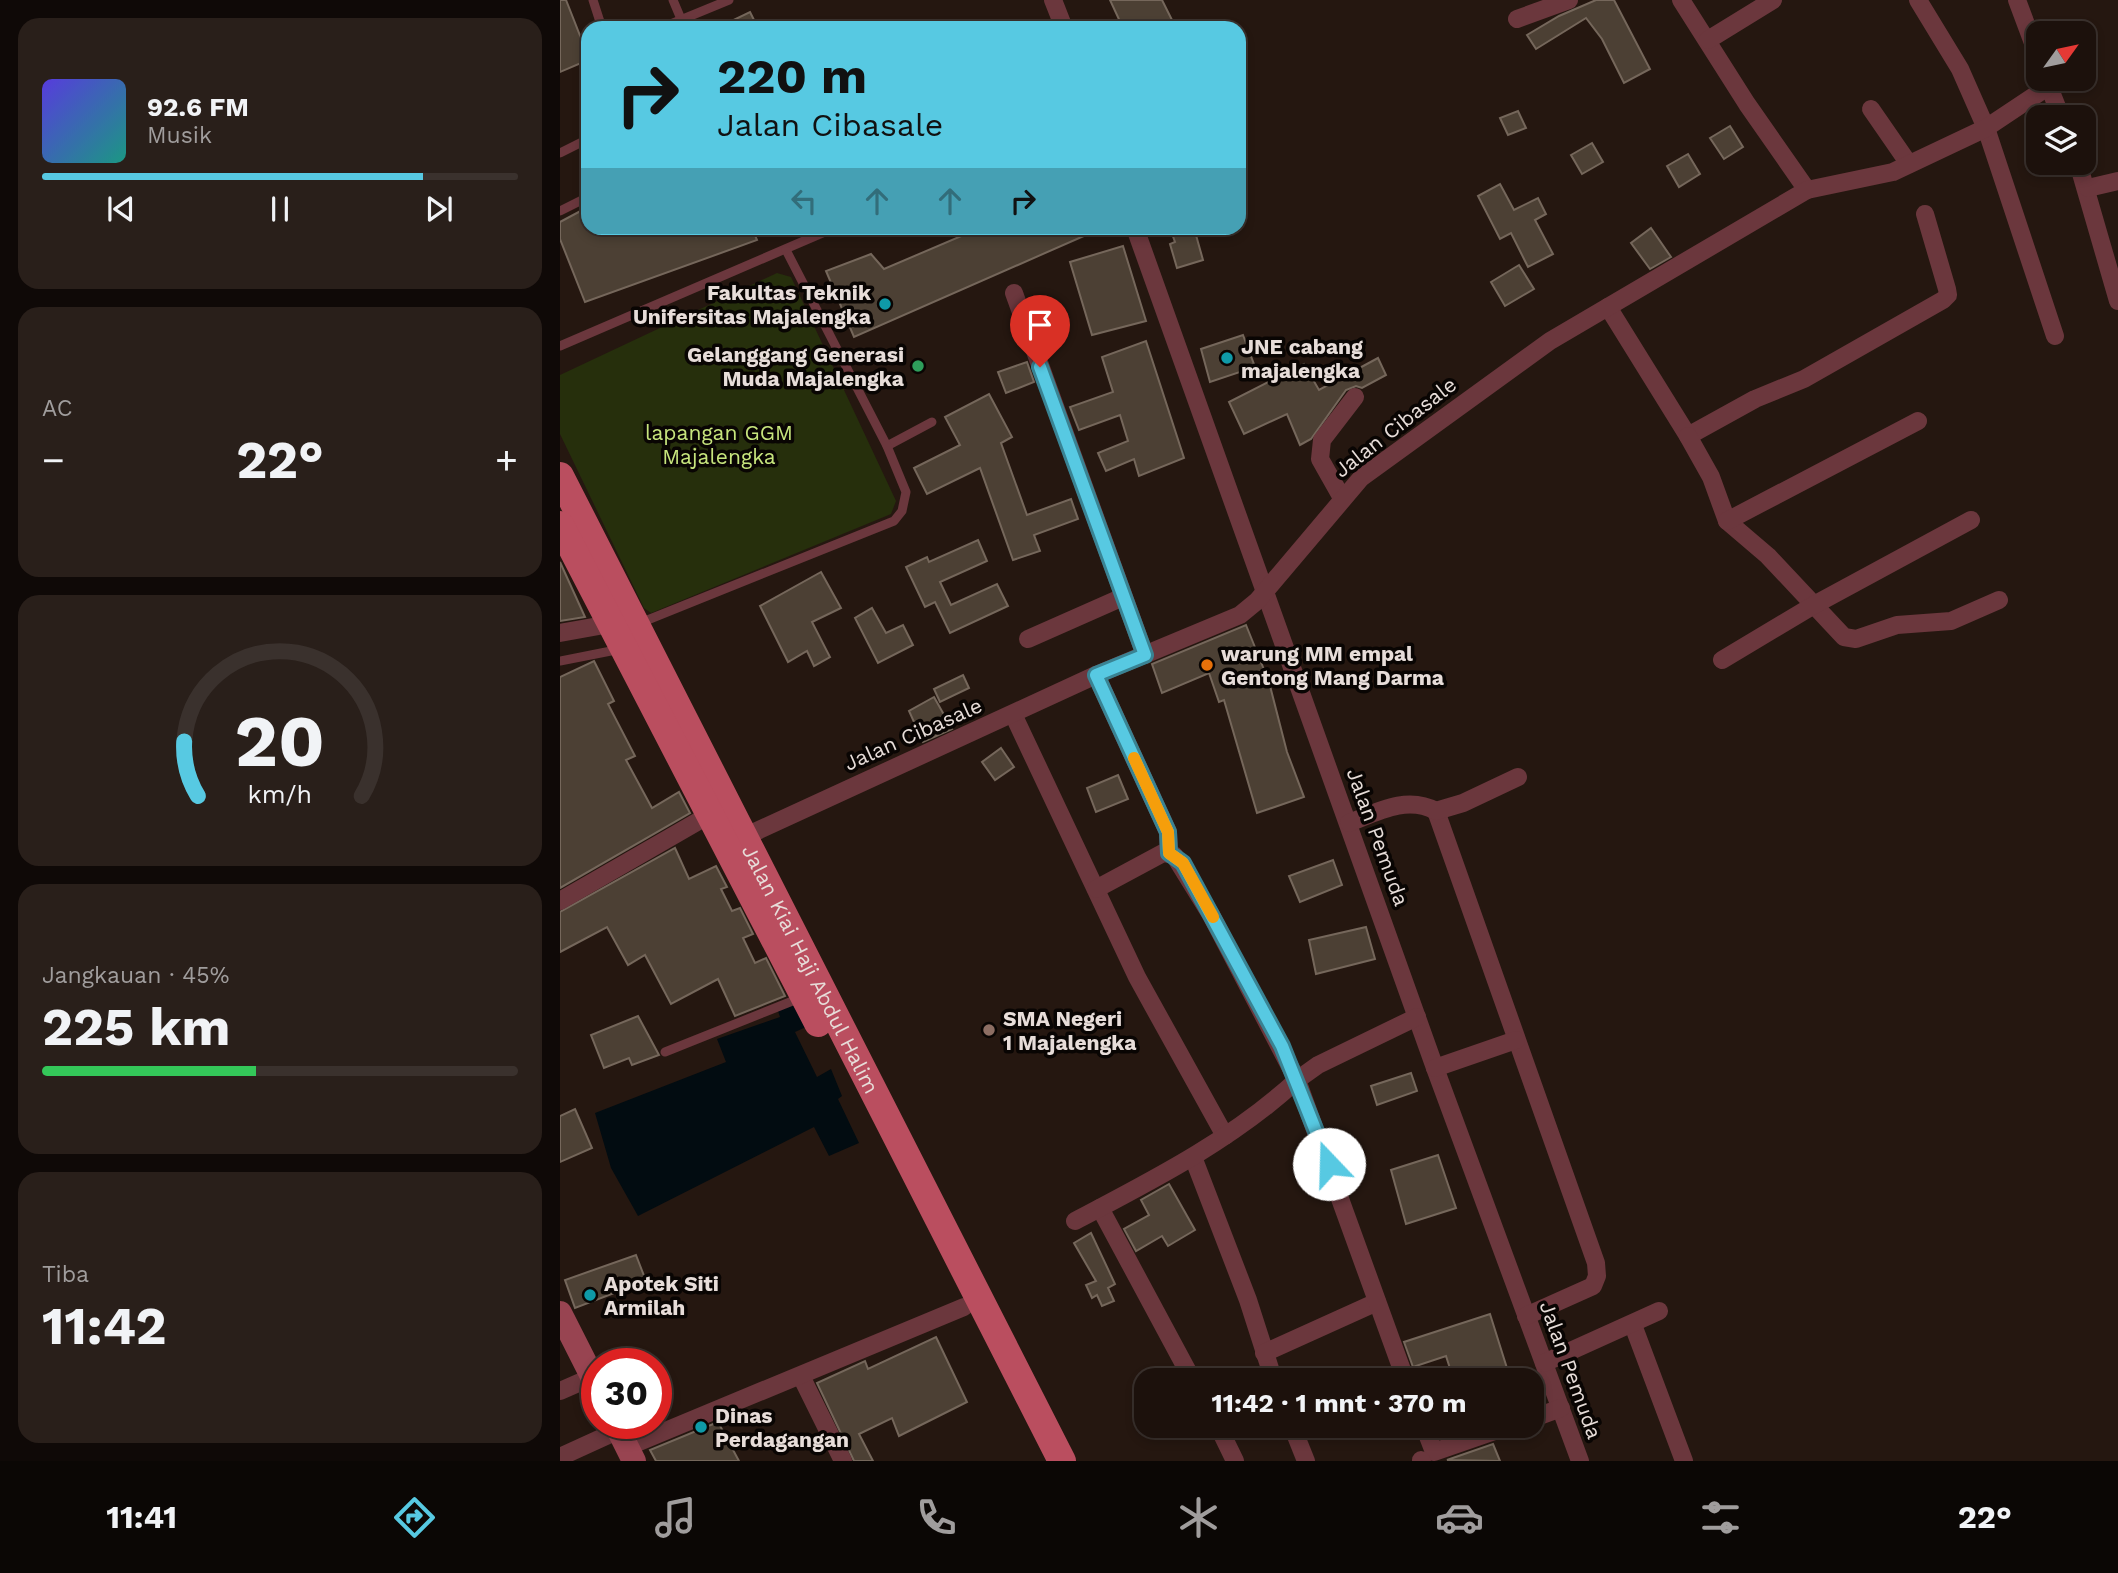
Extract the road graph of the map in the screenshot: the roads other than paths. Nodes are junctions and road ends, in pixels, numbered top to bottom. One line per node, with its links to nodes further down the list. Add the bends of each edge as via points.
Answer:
1 (593, 0): 12 (lane)
2 (673, 0): 10 (lane)
3 (729, 0): 10 (lane)
4 (1054, 0): 14 (street)
5 (1569, 0): 11 (street)
6 (1681, 0): 16 (street)
7 (1773, 0): 16 (street)
8 (1918, 0): 19 (street, via 1960,69)
9 (2017, 0): 15 (street)
10 (681, 19): 13 (lane)
11 (1517, 19)
12 (600, 21)
13 (677, 21)
14 (1062, 21)
15 (2026, 24)
16 (1708, 40): 26 (street)
17 (2035, 91): 19 (street, Jalan Cibasale)
18 (1871, 109): 22 (street)
19 (1986, 128): 22 (street, Jalan Cibasale); 36 (street)
20 (581, 142): 21 (lane)
21 (560, 152)
22 (1909, 164): 26 (street, Jalan Cibasale, via 1879,176)
23 (2083, 175): 25 (street)
24 (2118, 181): 25 (street)
25 (2088, 188): 34 (street)
26 (1807, 190): 35 (street, Jalan Cibasale)
27 (581, 200): 28 (lane)
28 (560, 211)
29 (1925, 214): 41 (street, via 1947,289 1943,300 1804,379 1755,398)
30 (819, 235): 32 (lane)
31 (1138, 235): 48 (street, Jalan Pemuda)
32 (786, 250): 37 (lane); 42 (lane)
33 (1014, 293): 49 (street)
34 (2118, 301)
35 (1608, 307): 41 (street); 44 (street, Jalan Cibasale, via 1472,395 1386,458)
36 (2055, 336)
37 (560, 346)
38 (1355, 397): 44 (street, via 1322,440 1320,458)
39 (1918, 421): 46 (street)
40 (932, 422): 42 (lane)
41 (1688, 436): 46 (street, via 1712,477)
42 (887, 446): 52 (lane, via 906,492 894,522)
43 (560, 476): 52 (main road, Jalan Kiai Haji Abdul Halim)
44 (1342, 498): 48 (street, Jalan Cibasale)
45 (1972, 520): 51 (street)
46 (1727, 521): 51 (street)
47 (560, 525): 52 (main road, Jalan Kiai Haji Abdul Halim)
48 (1265, 589): 55 (street, Jalan Cibasale, via 1240,614); 63 (street, Jalan Pemuda)
49 (1123, 597): 54 (street); 55 (street)
50 (1999, 600): 51 (street, via 1951,621 1897,625 1850,639)
51 (1814, 605): 56 (street)
52 (622, 632): 53 (street); 57 (lane); 62 (main road, Jalan Kiai Haji Abdul Halim); 64 (main road, Jalan Kiai Haji Abdul Halim)
53 (560, 633)
54 (1028, 639)
55 (1145, 655): 58 (street, Jalan Cibasale)
56 (1722, 660)
57 (560, 661)
58 (1096, 675): 59 (street, Jalan Cibasale); 65 (street, via 1168,832)
59 (1013, 714): 64 (street, Jalan Cibasale); 66 (street)
60 (1518, 777): 61 (street)
61 (1436, 811): 63 (street, via 1409,803); 70 (street)
62 (709, 815): 67 (street); 68 (main road, Jalan Kiai Haji Abdul Halim)
63 (1349, 822): 69 (street, Jalan Pemuda)
64 (746, 836): 104 (main road, Jalan Kiai Haji Abdul Halim)
65 (1169, 853): 66 (street); 73 (street, via 1183,863)
66 (1096, 889): 74 (street, via 1137,977)
67 (560, 901)
68 (804, 996): 71 (lane); 79 (main road, Jalan Kiai Haji Abdul Halim)
69 (1417, 1017): 72 (street, Jalan Pemuda); 73 (street, via 1318,1065)
70 (1516, 1040): 72 (street); 82 (street, via 1597,1276 1594,1286 1582,1293)
71 (665, 1052)
72 (1435, 1068): 82 (street, Jalan Pemuda)
73 (1297, 1080): 74 (street); 78 (street)
74 (1225, 1136): 75 (street)
75 (1193, 1157): 76 (street); 84 (street)
76 (1100, 1208): 77 (street); 87 (street)
77 (1075, 1221)
78 (1377, 1302): 84 (street); 89 (street)
79 (964, 1307): 90 (street); 103 (main road, Jalan Kiai Haji Abdul Halim)
80 (1659, 1311): 83 (street)
81 (560, 1313): 85 (main road)
82 (1527, 1316): 86 (street, Jalan Pemuda)
83 (1633, 1325): 86 (street); 108 (street)
84 (1264, 1353): 88 (street)
85 (581, 1356)
86 (1544, 1363): 93 (street, Jalan Pemuda)
87 (1186, 1368)
88 (1269, 1368)
89 (1401, 1368)
90 (801, 1376): 99 (street); 102 (street)
91 (581, 1385): 92 (street)
92 (560, 1391)
93 (1561, 1408): 94 (street); 107 (street, Jalan Pemuda)
94 (1544, 1414)
95 (1224, 1438): 105 (street)
96 (1297, 1438): 106 (street)
97 (1424, 1438): 101 (street)
98 (1478, 1438): 101 (street)
99 (624, 1440): 100 (street)
100 (560, 1457)
101 (1424, 1459)
102 (843, 1461)
103 (1045, 1461)
104 (1062, 1461)
105 (1235, 1461)
106 (1306, 1461)
107 (1580, 1461)
108 (1684, 1461)

